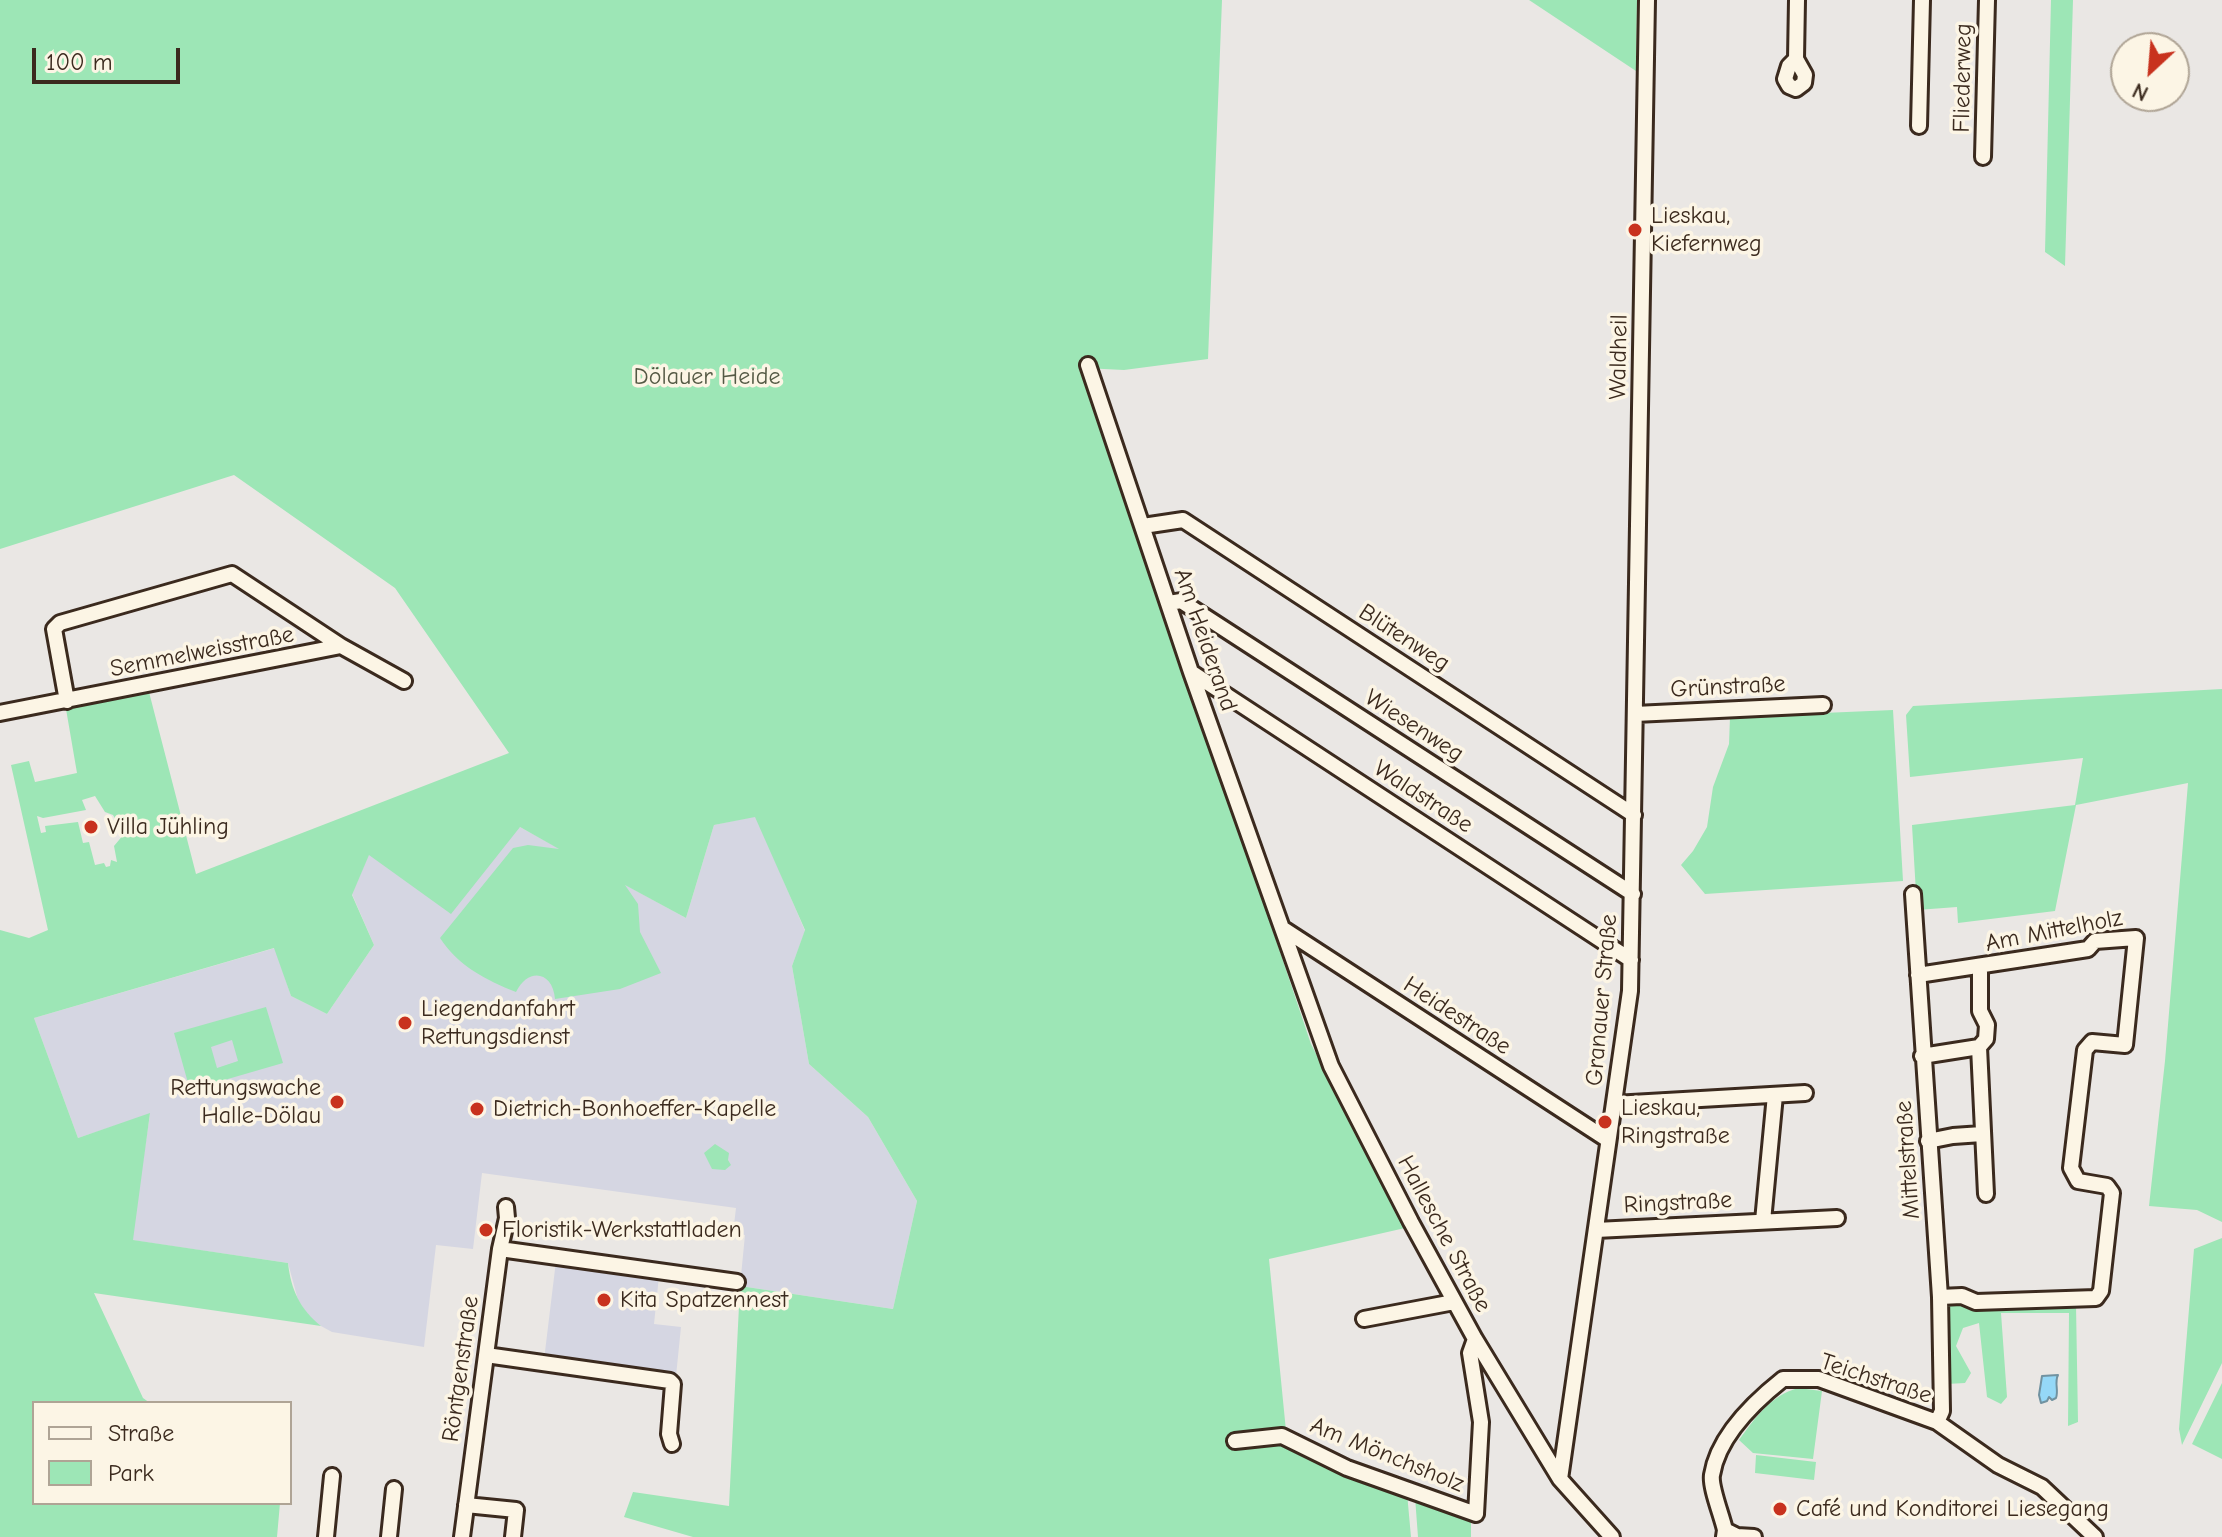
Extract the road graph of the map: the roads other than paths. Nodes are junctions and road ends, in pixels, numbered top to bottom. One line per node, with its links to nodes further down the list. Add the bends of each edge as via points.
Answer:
1 (1647, 0): 17 (street, Waldheil)
2 (1797, 0): 5 (street)
3 (1922, 0): 6 (street)
4 (1987, 0): 7 (street, Fliederweg)
5 (1796, 59)
6 (1919, 126)
7 (1983, 157)
8 (1088, 365): 9 (street, Am Heiderand)
9 (1143, 526): 10 (street, Am Heiderand); 18 (street, Blütenweg, via 1183,520)
10 (1169, 603): 12 (street, Am Heiderand); 19 (street, Wiesenweg, via 1181,601)
11 (341, 646): 13 (street); 14 (street, Semmelweisstraße); 14 (street, via 232,574 60,623 54,629 55,646)
12 (1191, 672): 21 (street, Am Heiderand); 22 (street, Waldstraße)
13 (404, 681)
14 (67, 701): 16 (street, Semmelweisstraße)
15 (1823, 705): 17 (street, Grünstraße)
16 (0, 713)
17 (1635, 714): 18 (street, Granauer Straße)
18 (1634, 815): 19 (street, Granauer Straße)
19 (1633, 894): 22 (street, Granauer Straße)
20 (1913, 894): 24 (street, Mittelstraße)
21 (1282, 928): 31 (street, Heidestraße); 41 (street, Hallesche Straße, via 1331,1066)
22 (1631, 960): 29 (street, Granauer Straße)
23 (1980, 967): 24 (street, Am Mittelholz); 25 (street, via 1980,1011 1987,1025); 40 (street, Am Mittelholz, via 2088,949 2095,941 2136,938 2125,1045 2092,1042 2085,1050 2071,1168 2078,1181 2107,1186 2112,1193 2101,1291 2096,1298 1976,1302 1962,1296)
24 (1918, 975): 26 (street, Mittelstraße)
25 (1979, 1047): 26 (street); 30 (street)
26 (1922, 1056): 32 (street, Mittelstraße)
27 (1805, 1093): 28 (street)
28 (1775, 1095): 29 (street); 36 (street, Ringstraße)
29 (1614, 1104): 31 (street, Granauer Straße)
30 (1982, 1134): 32 (street); 33 (street)
31 (1608, 1140): 37 (street, Granauer Straße)
32 (1928, 1141): 40 (street, Mittelstraße)
33 (1986, 1194)
34 (506, 1207): 38 (street, Röntgenstraße)
35 (1837, 1218): 36 (street, Ringstraße)
36 (1763, 1221): 37 (street, Ringstraße)
37 (1596, 1230): 49 (street, Granauer Straße)
38 (500, 1249): 39 (street); 44 (street, Röntgenstraße)
39 (737, 1282)
40 (1940, 1297): 45 (street, Mittelstraße, via 1942,1411)
41 (1454, 1302): 42 (street); 43 (street, Hallesche Straße)
42 (1364, 1319)
43 (1475, 1339): 46 (street, Am Mönchsholz, via 1470,1353 1481,1422 1476,1514 1347,1468 1282,1436); 49 (street, Hallesche Straße)
44 (486, 1355): 47 (street, via 670,1381); 51 (street, Röntgenstraße)
45 (1937, 1422): 52 (street, Teichstraße, via 1819,1379 1783,1379 1739,1422 1720,1453 1711,1477); 59 (street, Teichstraße, via 1998,1465 2042,1487)
46 (1235, 1441)
47 (672, 1444)
48 (332, 1476): 53 (street)
49 (1560, 1479): 57 (street, Hallesche Straße)
50 (394, 1489): 54 (street)
51 (466, 1505): 55 (street, Röntgenstraße); 56 (street, via 516,1510)
52 (1721, 1535): 58 (street)
53 (326, 1537)
54 (389, 1537)
55 (462, 1537)
56 (513, 1537)
57 (1612, 1537)
58 (1754, 1537)
59 (2095, 1537)

